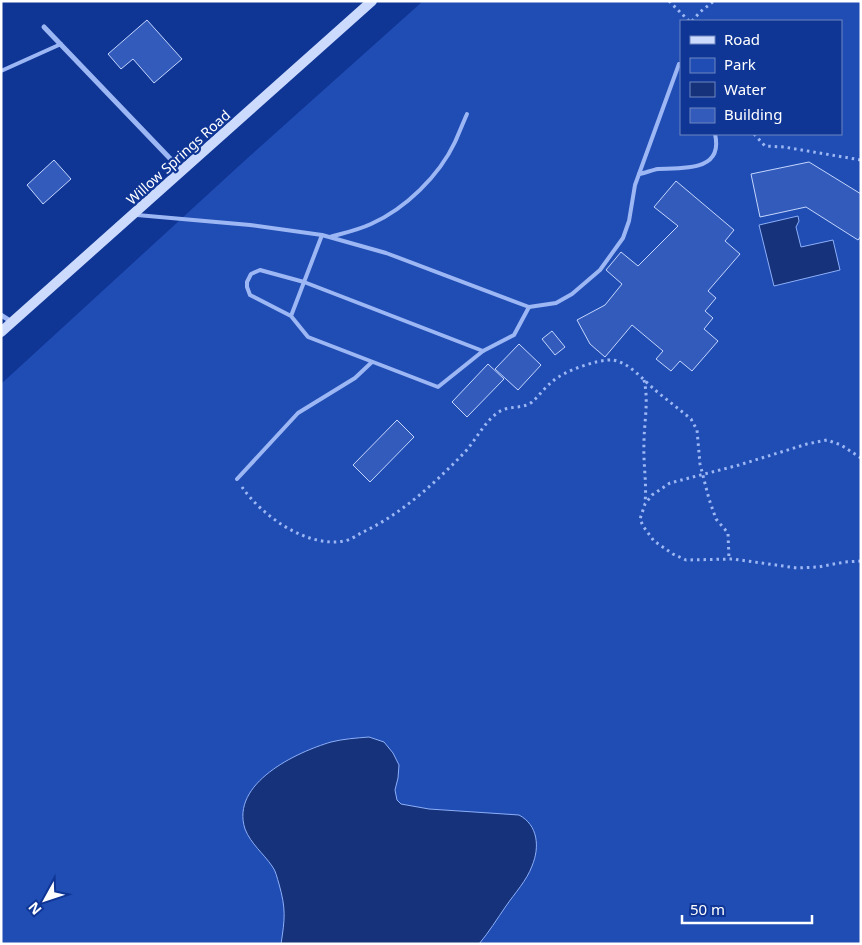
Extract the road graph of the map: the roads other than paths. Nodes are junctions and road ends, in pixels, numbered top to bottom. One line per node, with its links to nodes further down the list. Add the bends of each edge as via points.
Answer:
1 (372, 1): 8 (main road, Willow Springs Road)
2 (44, 27): 3 (street)
3 (61, 44): 5 (lane); 8 (street)
4 (680, 65): 9 (lane)
5 (1, 71)
6 (467, 114): 12 (lane, via 454,144 417,193 397,210 371,224)
7 (715, 135): 9 (lane, via 714,152 699,166 657,169)
8 (182, 172): 10 (main road, Willow Springs Road)
9 (639, 174): 14 (lane, via 623,238 600,270 556,303)
10 (135, 214): 11 (lane); 17 (main road, Willow Springs Road)
11 (322, 235): 12 (lane); 13 (lane)
12 (330, 237): 14 (lane, via 386,253)
13 (304, 282): 16 (lane); 16 (lane, via 260,270 251,274 247,282 248,292 254,298); 19 (lane)
14 (528, 307): 19 (lane, via 514,335)
15 (1, 315): 17 (street)
16 (291, 316): 20 (lane, via 308,338)
17 (12, 322): 18 (main road, Willow Springs Road)
18 (1, 332)
19 (483, 351): 20 (lane, via 438,387)
20 (372, 362): 21 (lane, via 356,378 298,412)
21 (237, 480)

